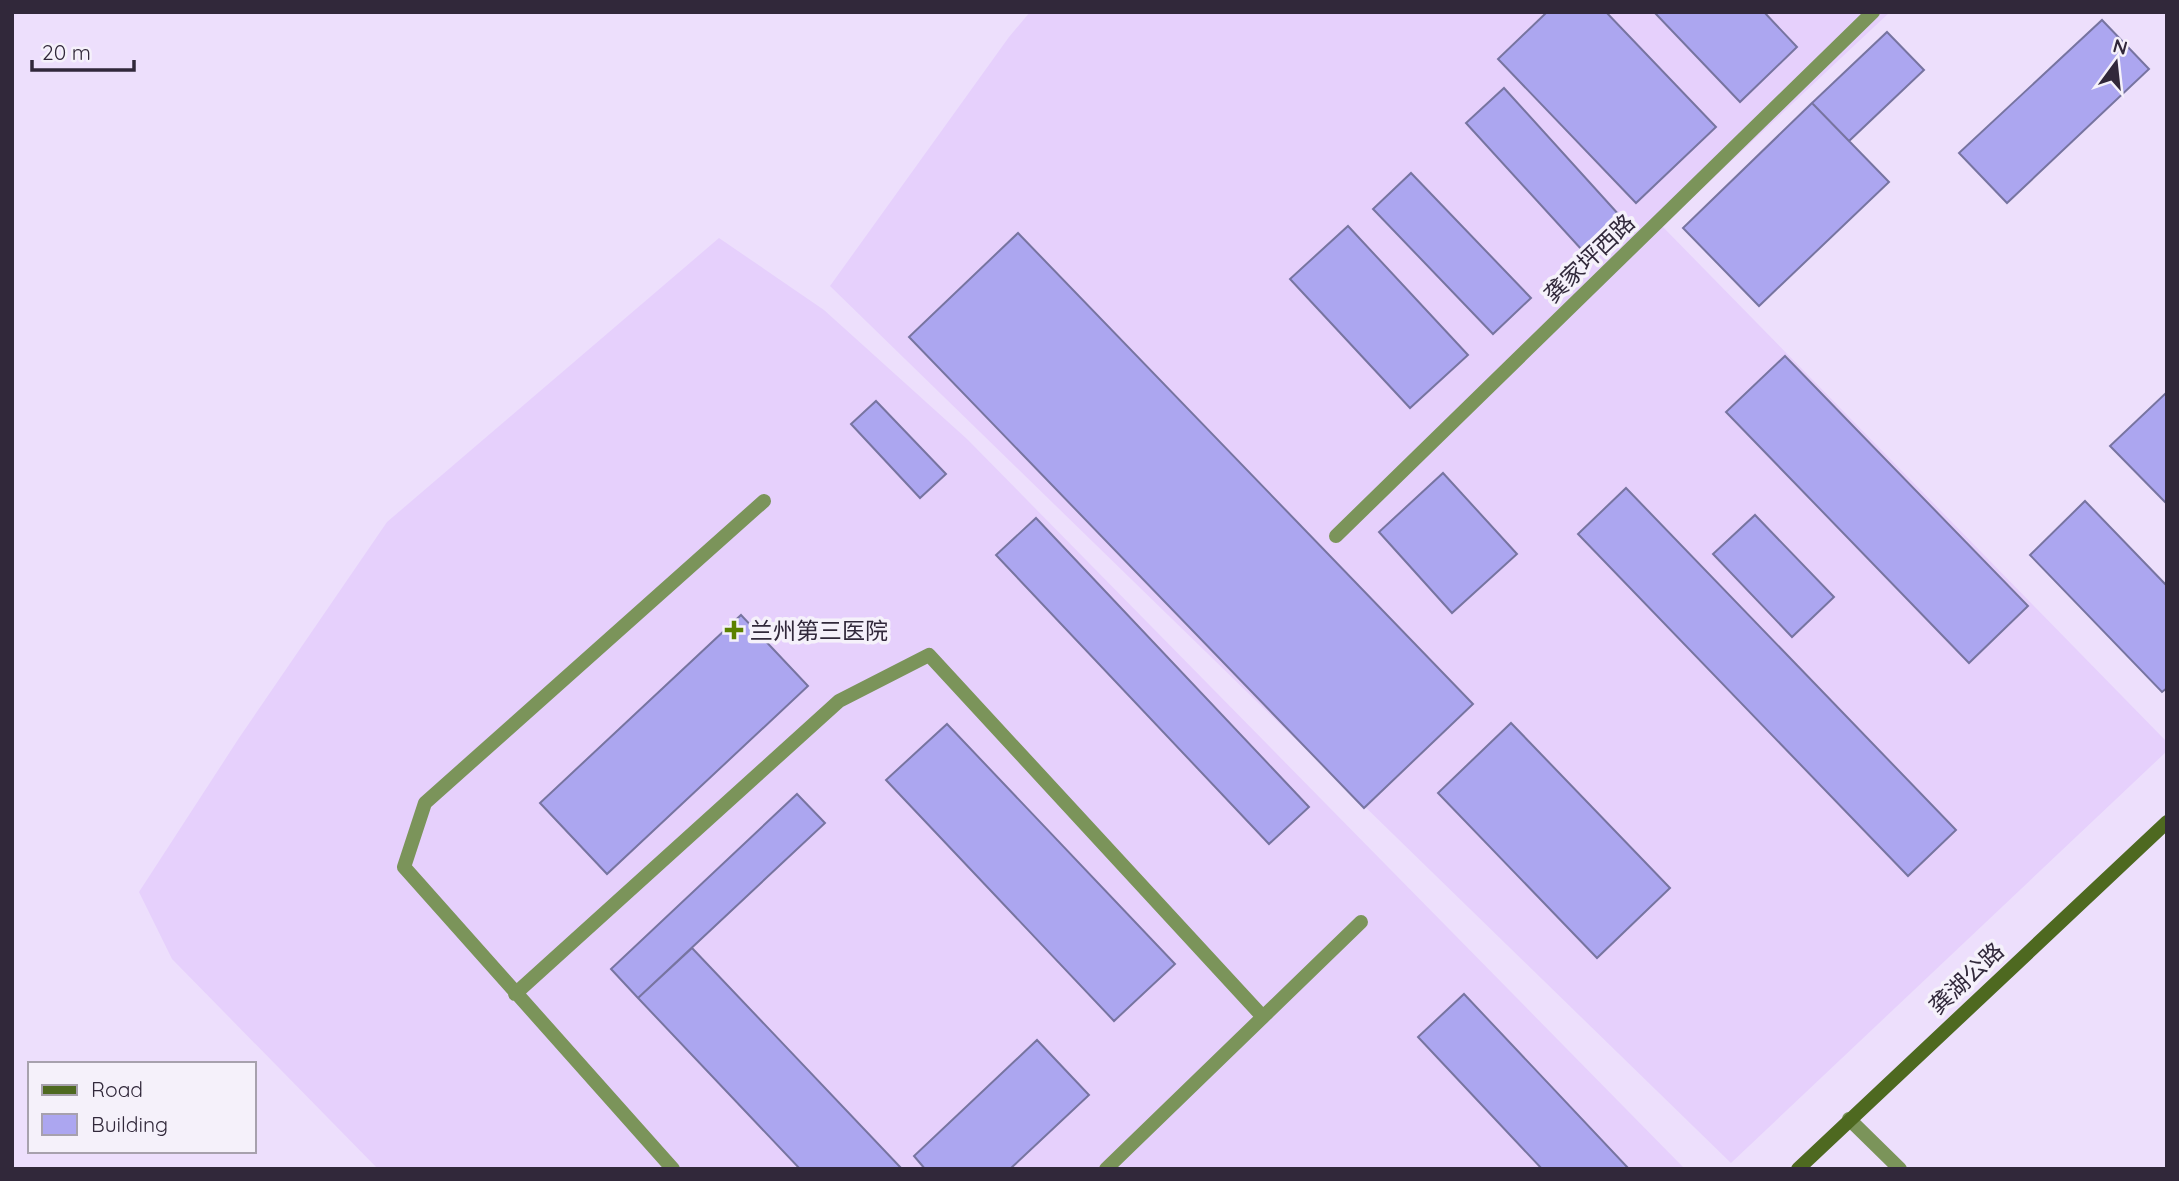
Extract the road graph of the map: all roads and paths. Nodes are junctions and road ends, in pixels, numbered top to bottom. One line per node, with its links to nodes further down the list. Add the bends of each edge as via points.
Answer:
1 (1873, 12): 3 (street, 龚家坪西路)
2 (764, 501): 6 (street, via 425,803 404,867)
3 (1336, 536)
4 (2167, 822): 8 (main road, 龚湖公路)
5 (1361, 922): 7 (street)
6 (515, 994): 7 (street, via 839,701 929,655); 10 (street)
7 (1263, 1017): 9 (street)
8 (1849, 1119): 11 (main road, 龚湖公路); 12 (street)
9 (1107, 1168)
10 (673, 1169)
11 (1798, 1169)
12 (1900, 1169)

